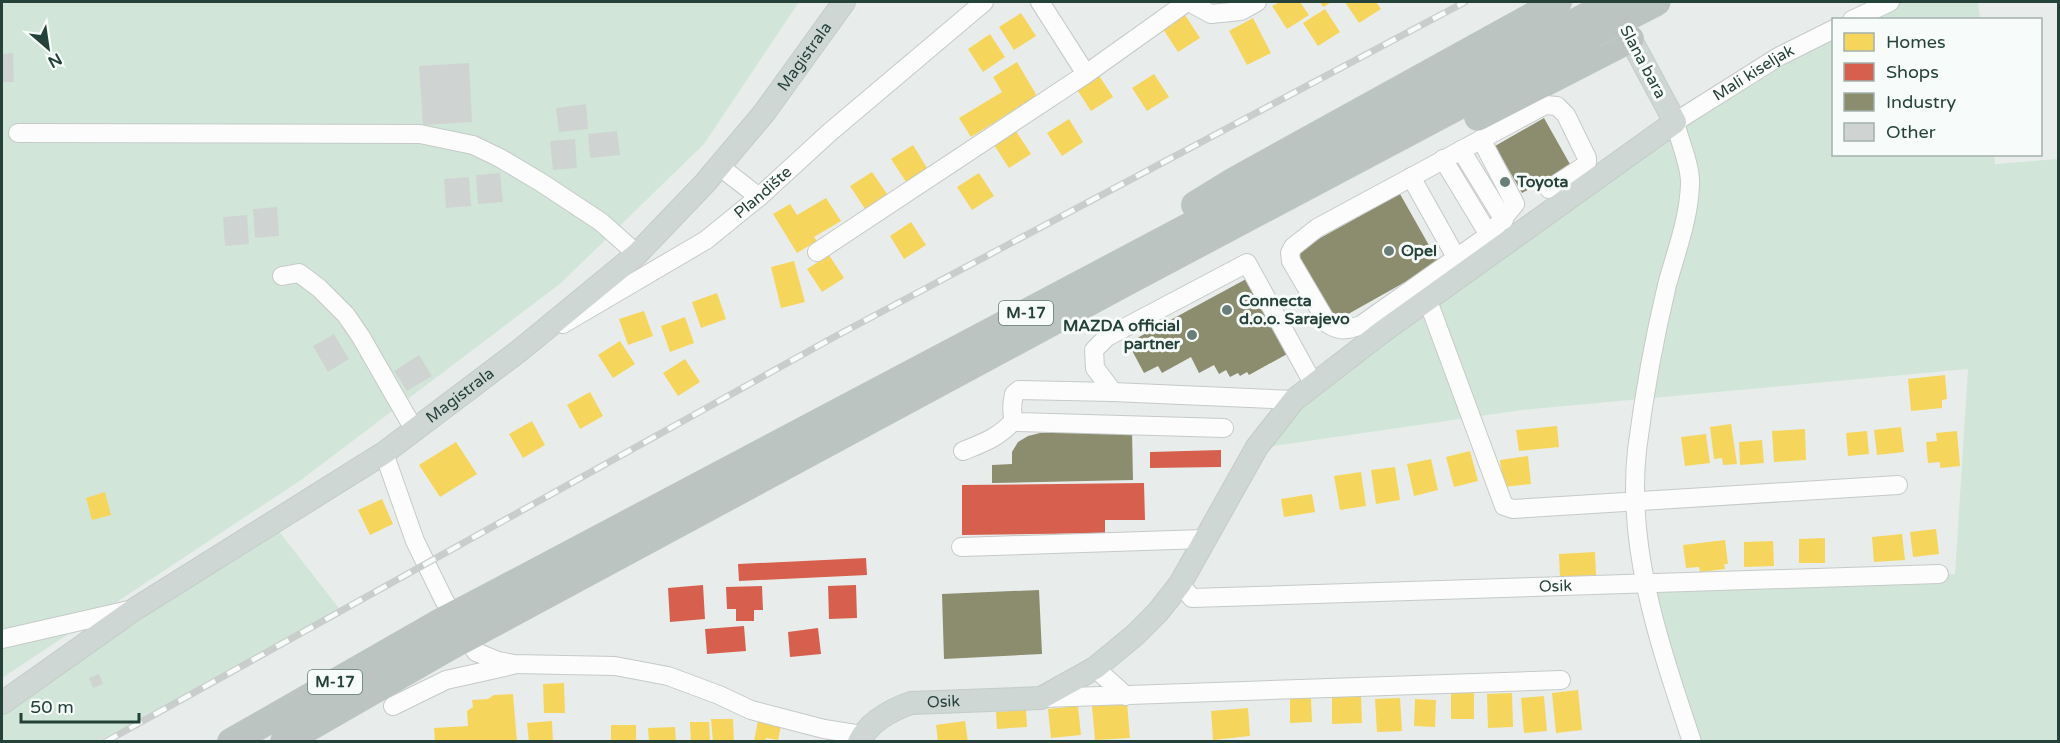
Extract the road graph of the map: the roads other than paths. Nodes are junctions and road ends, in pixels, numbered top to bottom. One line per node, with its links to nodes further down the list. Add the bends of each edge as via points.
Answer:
1 (844, 2): 20 (main road, Magistrala, via 764,113)
2 (984, 2): 23 (street, Plandište)
3 (1040, 2): 14 (street)
4 (1188, 2): 5 (street, via 1211,14 1240,11); 14 (street)
5 (1257, 2)
6 (1558, 2): 29 (highway, via 1219,190 1170,224)
7 (1613, 2): 11 (highway, M-17, bridge); 13 (main road, Slana bara)
8 (1657, 2): 11 (highway, M-17, bridge)
9 (1890, 2): 10 (street)
10 (1856, 18)
11 (1591, 25): 29 (highway, M-17)
12 (1832, 30): 15 (street, Mali kiseljak, via 1778,57)
13 (1630, 39): 15 (main road, Slana bara); 29 (highway, via 1258,230 1221,247)
14 (1086, 74): 26 (street)
15 (1675, 122): 25 (main road, Osik); 42 (street, via 1690,181 1688,203 1651,361)
16 (18, 133): 27 (street, via 420,134 473,145 500,158 602,222)
17 (1481, 139): 18 (street); 22 (street, via 1545,105 1557,106 1566,116 1587,162); 24 (street, via 1515,204)
18 (1461, 150): 19 (street); 24 (street)
19 (1443, 159): 21 (street); 25 (street)
20 (719, 166): 23 (street); 27 (main road, Magistrala)
21 (1411, 177): 28 (street); 28 (street, via 1317,228 1293,247 1291,261 1328,324 1337,330 1361,325)
22 (1549, 189)
23 (759, 197): 32 (street, Plandište, via 706,240)
24 (1504, 219): 25 (street)
25 (1495, 241): 28 (street); 31 (main road, Osik)
26 (817, 252)
27 (637, 254): 32 (main road, Magistrala)
28 (1456, 257)
29 (1127, 271): 49 (highway, M-17, bridge)
30 (282, 276): 38 (street, via 299,273 346,315)
31 (1428, 301): 33 (main road, Osik); 42 (street, via 1504,506 1513,509)
32 (519, 351): 38 (main road, Magistrala)
33 (1314, 385): 34 (street, via 1247,263 1107,337 1094,350 1095,368); 35 (main road, Osik)
34 (1113, 392): 35 (street); 36 (street, via 1019,390 1012,405)
35 (1294, 400): 43 (main road, Osik, via 1257,447)
36 (1014, 420): 37 (street); 39 (street, via 996,437)
37 (1224, 428)
38 (415, 431): 40 (main road, Magistrala)
39 (963, 451)
40 (384, 453): 48 (main road, Magistrala); 51 (street, via 415,541 444,600 476,652)
41 (1898, 486): 42 (street)
42 (1634, 501): 47 (street)
43 (1204, 539): 44 (street); 46 (main road, Osik)
44 (961, 548)
45 (1939, 574): 47 (street, Osik)
46 (1180, 584): 47 (street, Osik, via 1192,598); 52 (main road, Osik, via 1136,635)
47 (1645, 584): 61 (street, via 1661,649)
48 (135, 609): 50 (street); 56 (main road, Magistrala)
49 (447, 634): 59 (highway, M-17); 60 (highway, M-17)
50 (2, 639)
51 (514, 664): 57 (street, via 446,680); 58 (street, via 615,666 668,676 751,710)
52 (1095, 668): 54 (street); 55 (main road, Osik)
53 (1562, 680): 54 (street, Osik)
54 (1126, 696): 55 (street, Osik)
55 (1041, 698): 58 (main road, Osik, via 910,703 881,717)
56 (2, 703)
57 (393, 705)
58 (860, 738)
59 (231, 741)
60 (284, 741)
61 (1692, 741)

